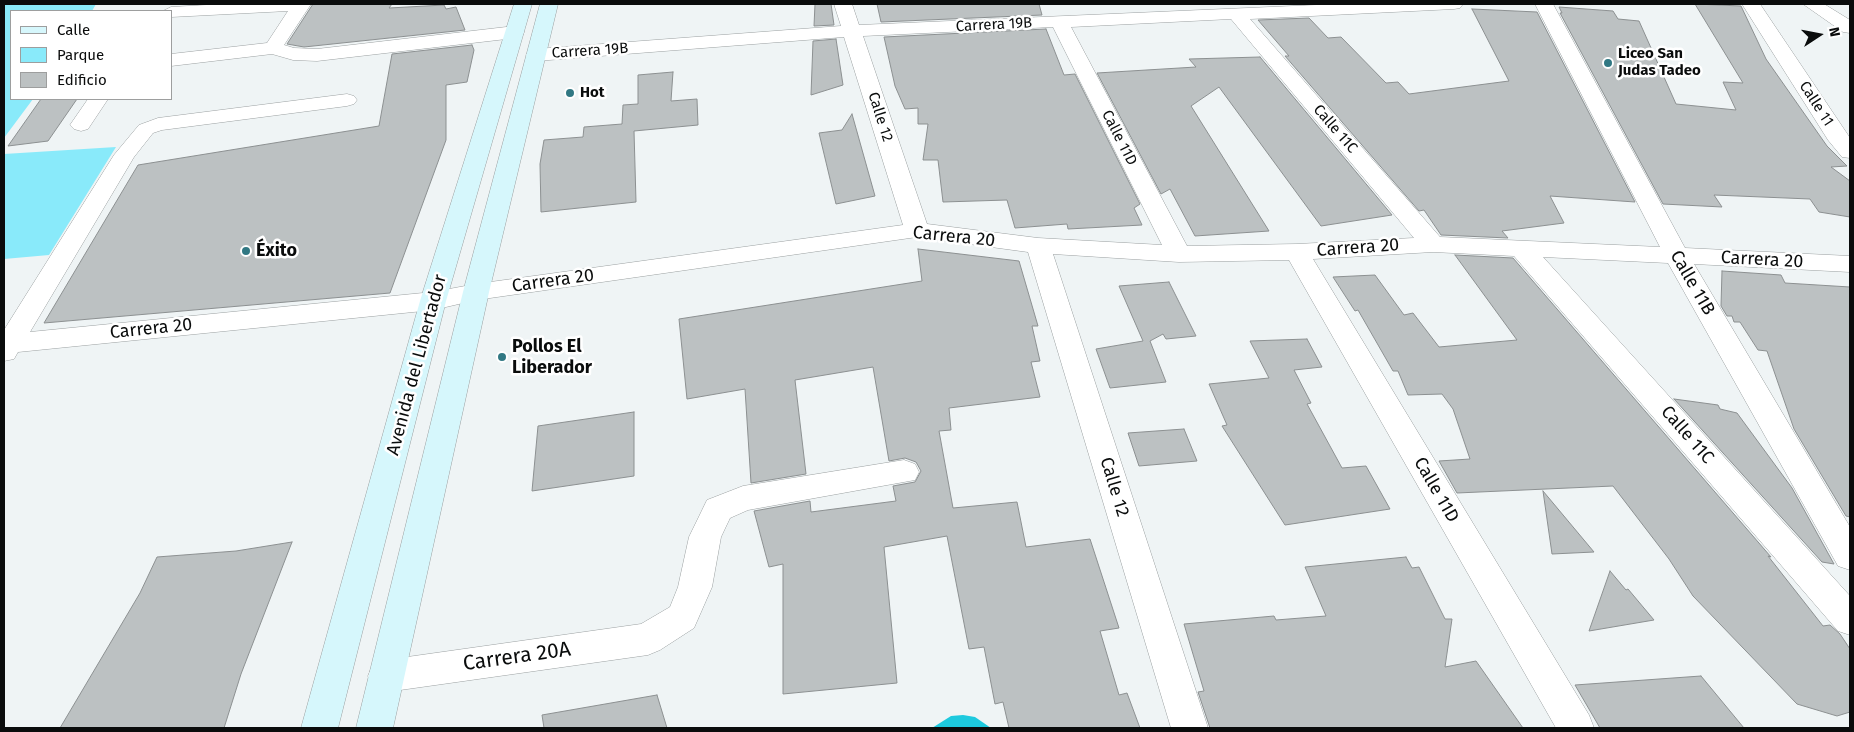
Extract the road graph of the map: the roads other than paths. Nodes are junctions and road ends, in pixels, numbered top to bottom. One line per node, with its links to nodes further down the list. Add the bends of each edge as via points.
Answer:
1 (301, 4): 11 (street); 17 (street)
2 (523, 4): 16 (main road, Avenida del Libertador)
3 (549, 4): 18 (main road)
4 (843, 4): 15 (street, Calle 12)
5 (1415, 4): 6 (street, Carrera 19B); 12 (street, Carrera 19B)
6 (1454, 4)
7 (1544, 4): 30 (street, Calle 11B)
8 (1751, 4): 23 (street, Calle 11)
9 (1812, 4): 14 (street)
10 (1112, 11): 12 (street, Carrera 19B); 13 (street, Carrera 19B)
11 (172, 12)
12 (1236, 15): 25 (street, Calle 11C)
13 (1059, 22): 15 (street, Carrera 19B); 29 (street, Calle 11D)
14 (1850, 28)
15 (851, 31): 18 (street, Carrera 19B); 24 (street, Calle 12)
16 (515, 32): 17 (street, via 317,55 293,54); 33 (main road, Avenida del Libertador)
17 (272, 48): 19 (street)
18 (536, 55): 32 (main road)
19 (172, 60)
20 (97, 100): 22 (street)
21 (347, 100): 34 (street, via 158,124 146,129 125,156)
22 (81, 125)
23 (1850, 152)
24 (918, 230): 26 (street, Carrera 20); 32 (street, Carrera 20)
25 (1433, 244): 27 (street, Carrera 20); 28 (street, Carrera 20)
26 (1038, 246): 29 (street, Carrera 20); 41 (street, Calle 12)
27 (1523, 250): 30 (street, Carrera 20); 37 (street, Calle 11C)
28 (1297, 252): 29 (street, Carrera 20); 42 (street, Calle 11D)
29 (1179, 254)
30 (1676, 255): 31 (street, Carrera 20); 36 (street, Calle 11B)
31 (1849, 265)
32 (476, 292): 33 (street, Carrera 20); 38 (main road)
33 (433, 301): 34 (street, Carrera 20); 39 (main road, Avenida del Libertador)
34 (6, 347)
35 (904, 472): 38 (street, Carrera 20A, via 743,498 718,509 706,537 695,587 682,617 648,639)
36 (1850, 556)
37 (1850, 620)
38 (386, 676): 40 (main road)
39 (319, 728)
40 (374, 728)
41 (1190, 728)
42 (1576, 728)

